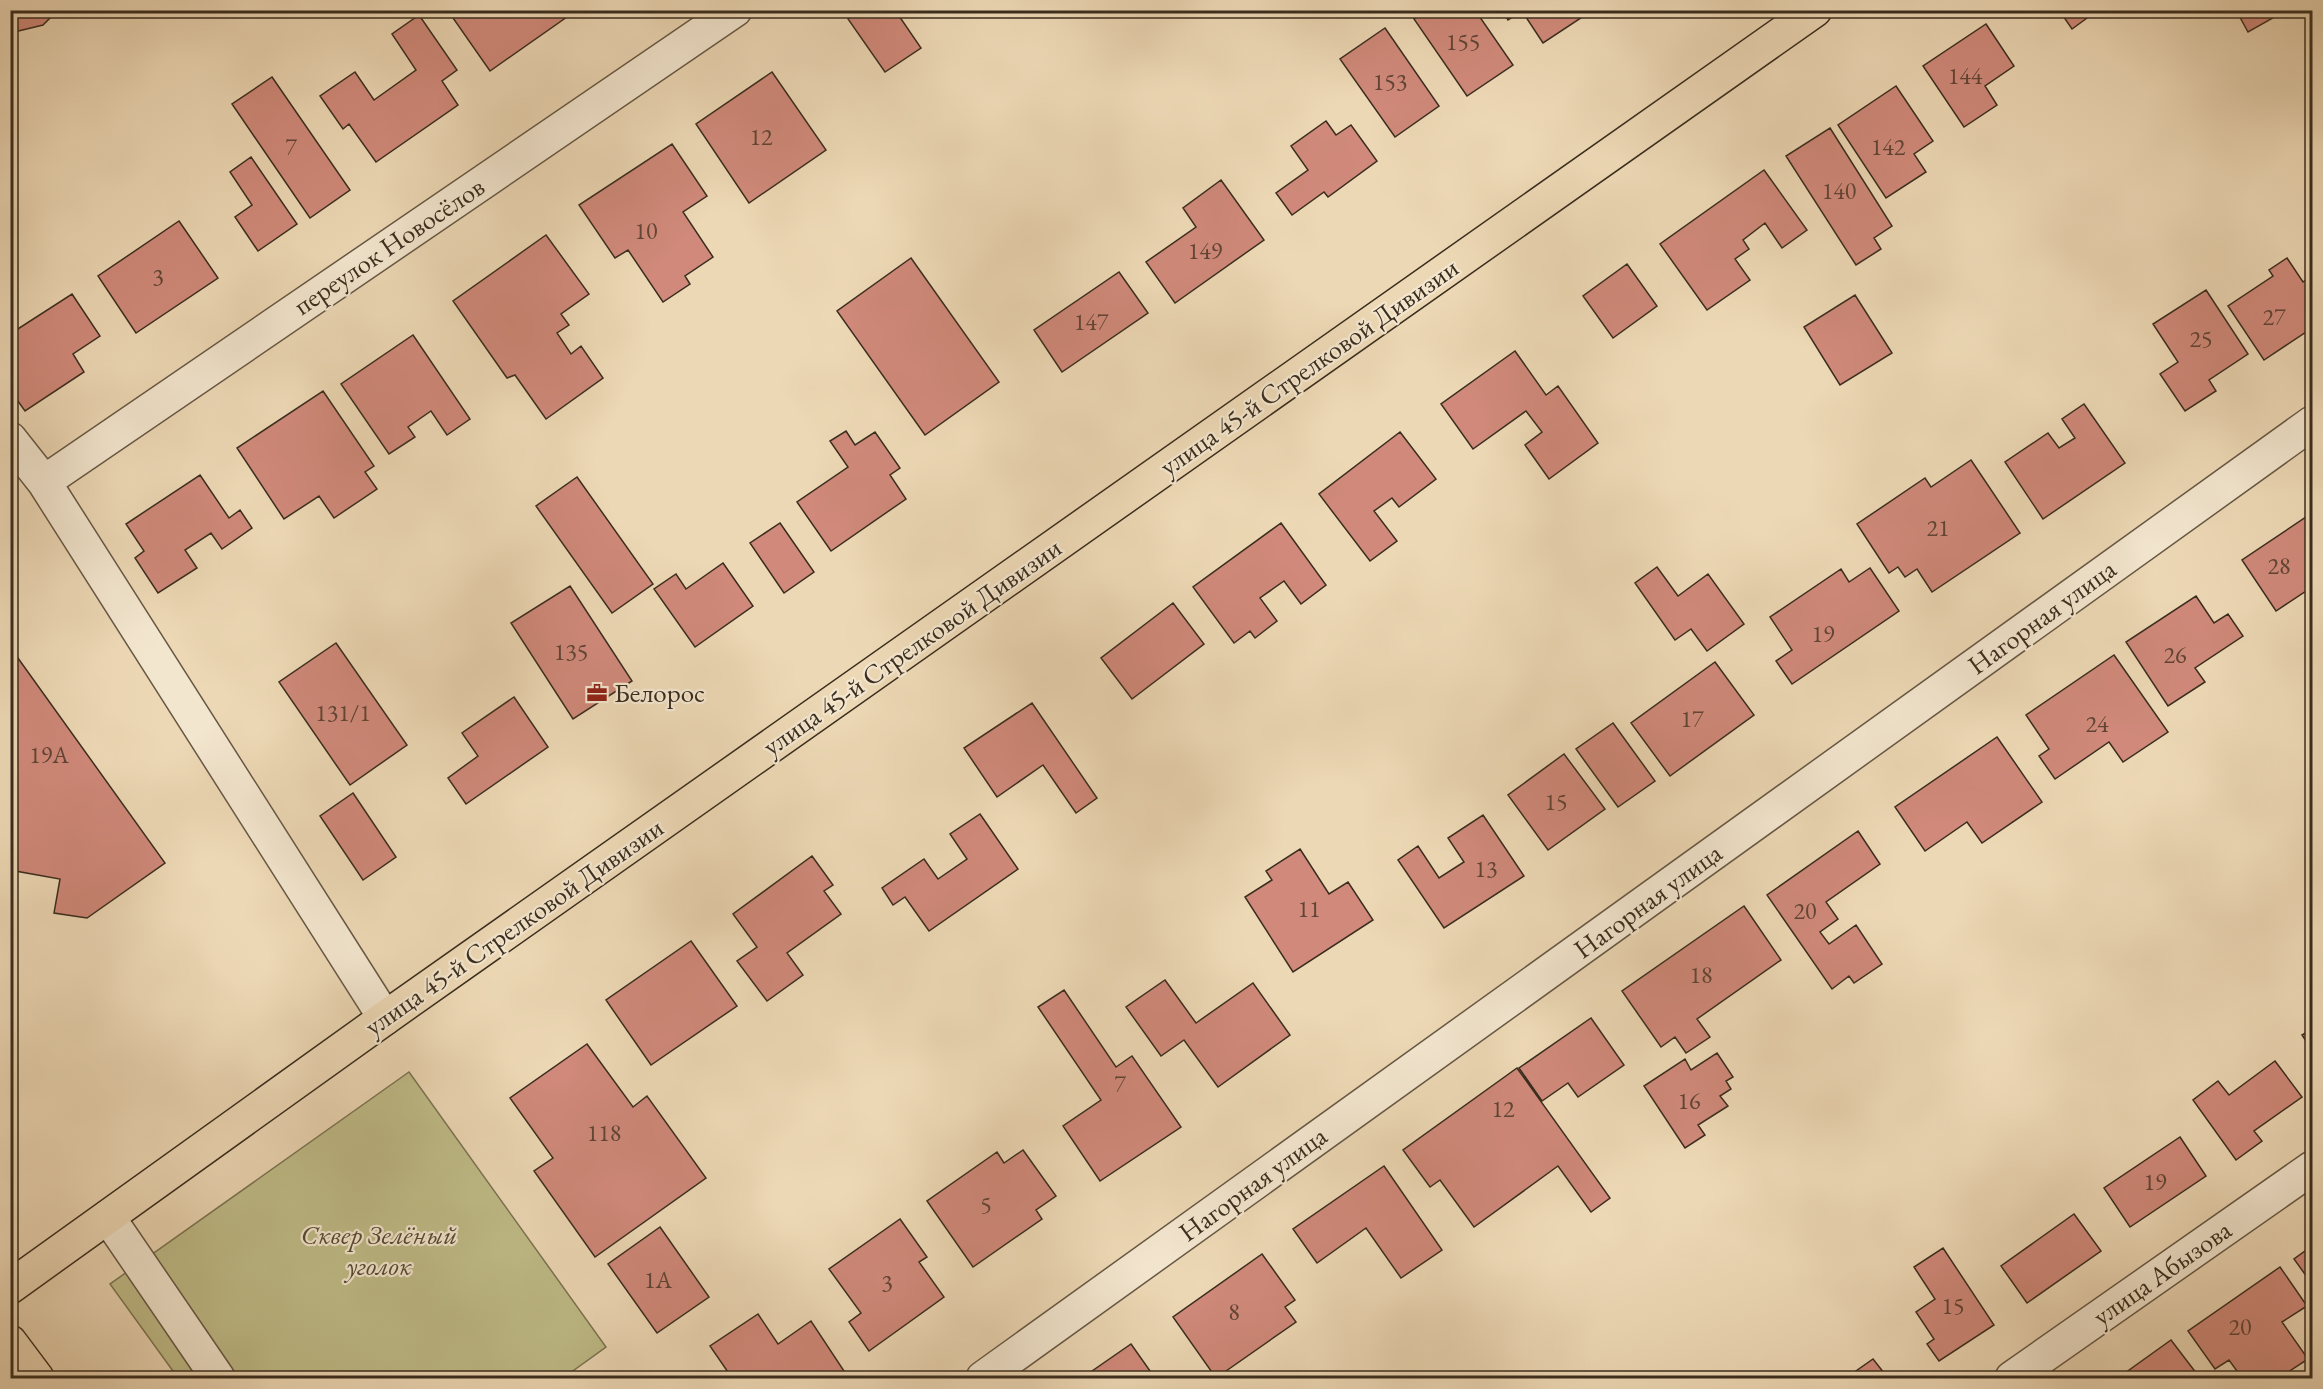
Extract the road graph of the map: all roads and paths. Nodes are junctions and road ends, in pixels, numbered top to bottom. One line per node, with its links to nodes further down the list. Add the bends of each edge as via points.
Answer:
1 (735, 10): 5 (street, переулок Новосёлов)
2 (1815, 10): 6 (main road, улица 45-й Стрелковой Дивизии)
3 (2313, 423): 13 (street, Нагорная улица)
4 (10, 439): 5 (street)
5 (44, 482): 6 (street)
6 (385, 1018): 8 (main road, улица 45-й Стрелковой Дивизии)
7 (2313, 1168): 14 (street, улица Абызова)
8 (108, 1217): 9 (main road, улица 45-й Стрелковой Дивизии); 12 (street)
9 (10, 1287)
10 (10, 1342): 11 (main road)
11 (37, 1378)
12 (218, 1378)
13 (983, 1378)
14 (2012, 1378)

